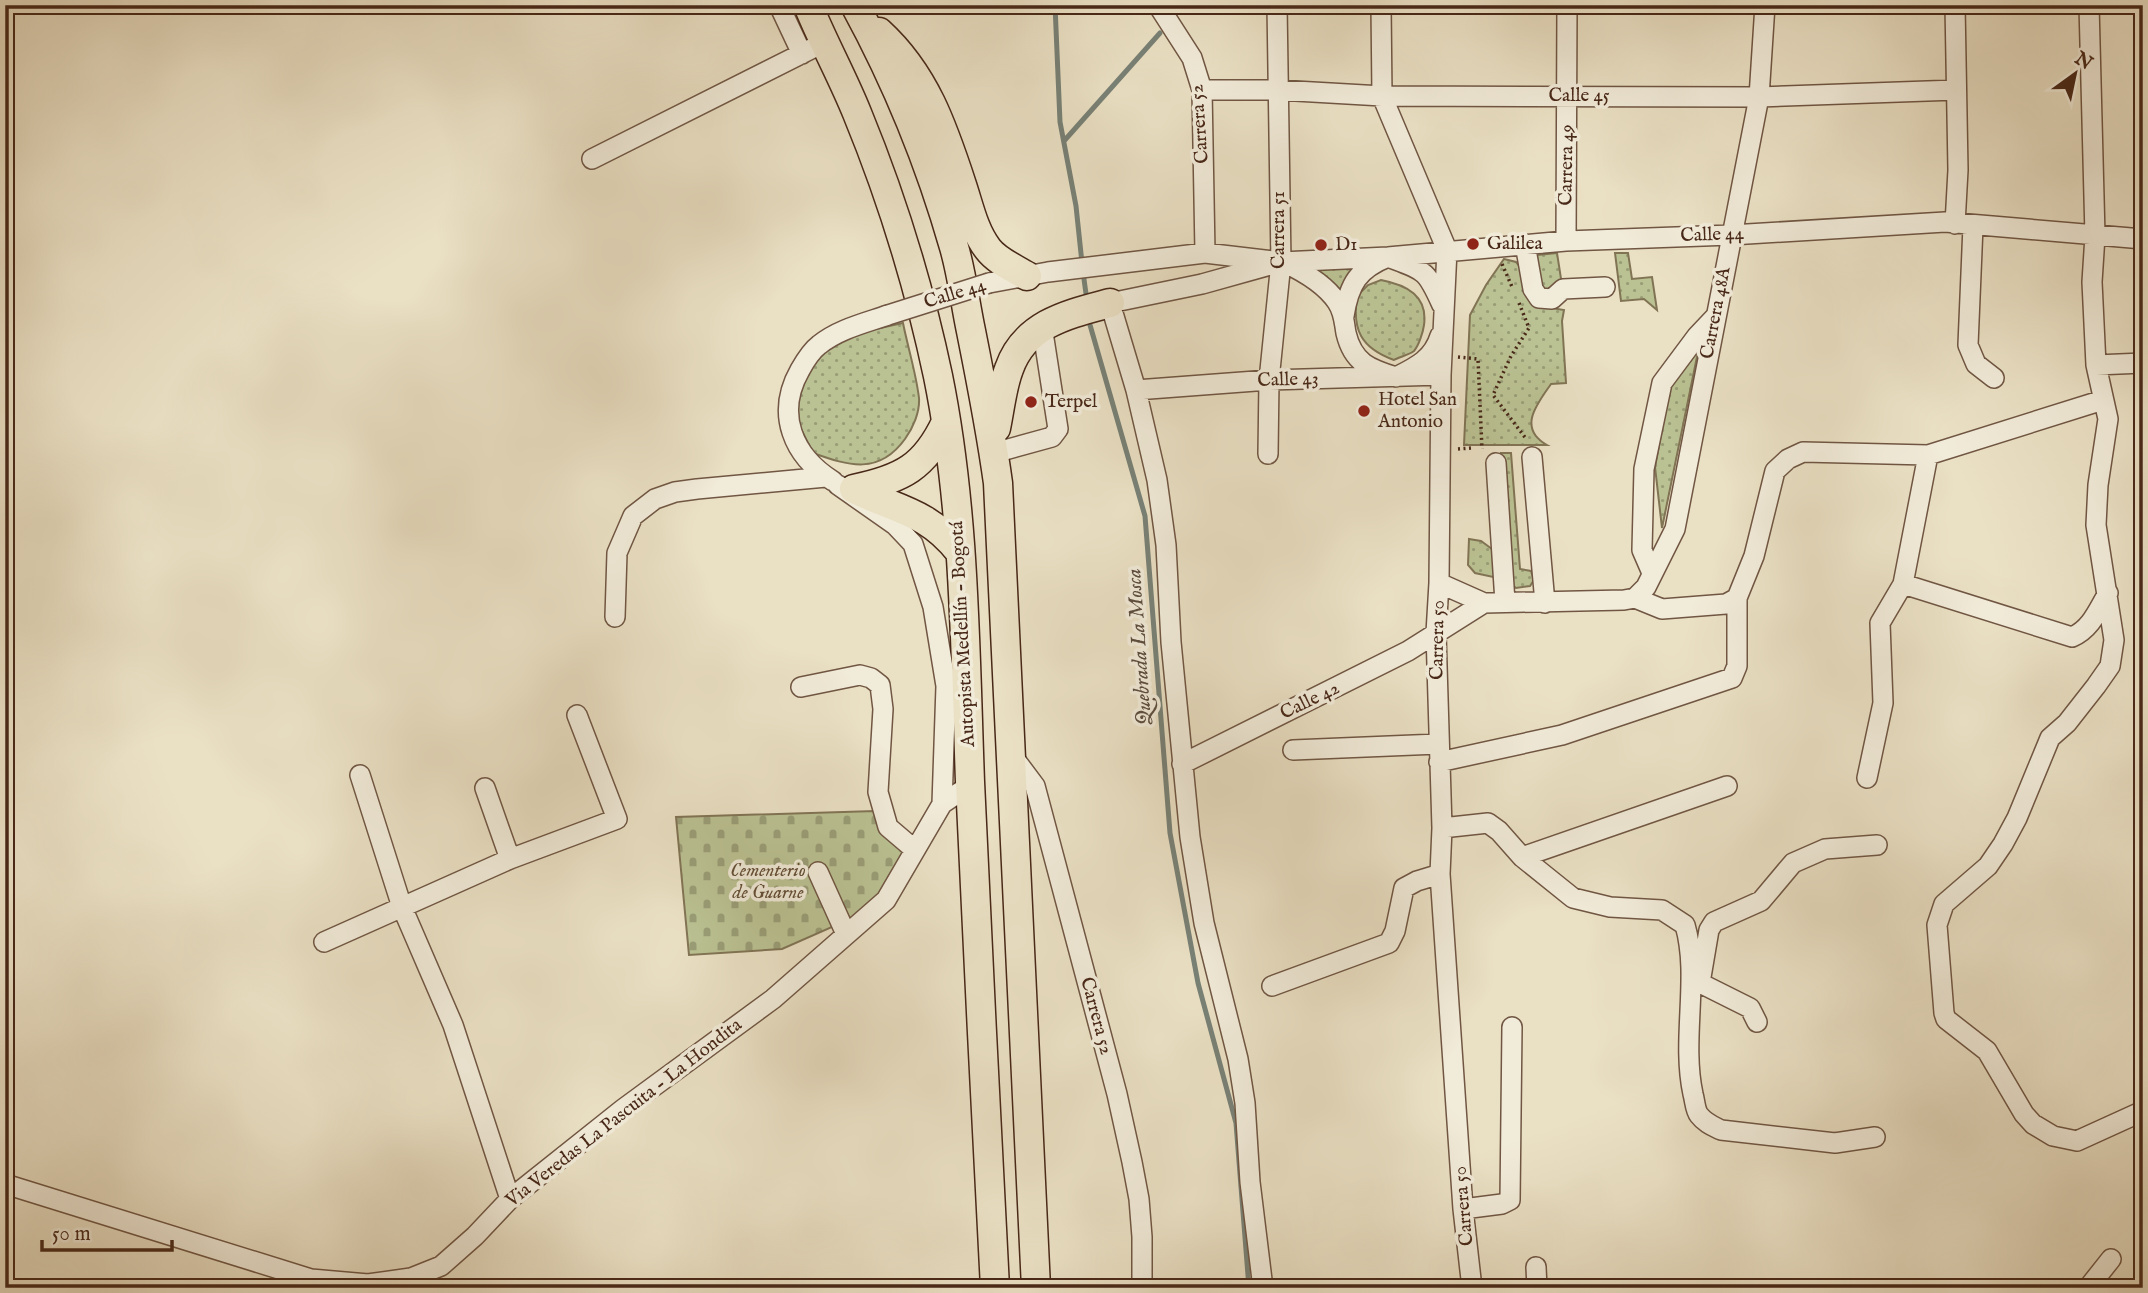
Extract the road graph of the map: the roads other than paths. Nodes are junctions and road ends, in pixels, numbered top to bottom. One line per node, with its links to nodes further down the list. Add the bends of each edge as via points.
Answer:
1 (779, 5): 11 (street)
2 (808, 5): 11 (highway, Autopista Medellín - Bogotá)
3 (1158, 5): 12 (street, Carrera 52, via 1192,58)
4 (1277, 5): 13 (street, Carrera 51)
5 (1381, 5): 16 (street, Carrera 50)
6 (1567, 5): 15 (street, Carrera 49)
7 (1765, 5): 17 (street, Carrera 48A)
8 (1955, 5): 14 (street)
9 (2089, 5): 21 (street)
10 (858, 10): 29 (highway, via 911,65 944,129 981,239 998,259); 45 (highway, via 905,109 943,210 955,250)
11 (813, 48): 18 (street); 44 (highway, Autopista Medellín - Bogotá, via 840,72 904,244)
12 (1202, 90): 13 (street, Calle 45); 26 (street, Carrera 52)
13 (1278, 90): 16 (street, Calle 45); 28 (street, Carrera 51)
14 (1956, 90): 17 (street, Calle 45); 19 (street)
15 (1568, 95): 16 (street, Calle 45); 17 (street, Calle 45); 23 (street, Carrera 49)
16 (1382, 96): 25 (street, Carrera 50)
17 (1759, 97): 20 (street, Carrera 48A)
18 (592, 159)
19 (1964, 225): 20 (street, Calle 44, via 1945,222); 21 (street, Calle 44); 40 (street, via 1968,345 1976,364)
20 (1731, 235): 23 (street, Calle 44); 34 (street, Carrera 48A)
21 (2095, 236): 22 (street, Calle 44); 38 (street)
22 (2143, 239)
23 (1566, 241): 24 (street, Calle 44)
24 (1525, 244): 25 (street, Calle 44); 30 (street, via 1539,299 1552,299 1563,289)
25 (1447, 250): 27 (street, Calle 44); 33 (street, Carrera 50)
26 (1205, 253): 28 (street, Calle 44); 29 (street, Calle 44)
27 (1388, 257): 28 (street, Calle 44); 32 (street, via 1370,264 1356,278); 33 (street, via 1429,276)
28 (1281, 262): 31 (street, Calle 44); 32 (street, via 1324,287); 41 (street, Carrera 51)
29 (1038, 274): 50 (street, Calle 44, bridge, via 989,283 888,315 834,334 817,347 797,375 788,416 804,458)
30 (1605, 287)
31 (1106, 304): 35 (highway); 42 (street)
32 (1344, 316): 39 (street, via 1355,354 1369,368)
33 (1444, 316): 37 (street, Carrera 50); 39 (street, via 1437,346 1423,363)
34 (1715, 317): 52 (street, Carrera 48A, via 1675,529); 52 (street, via 1662,383 1644,469 1642,550)
35 (1049, 323): 45 (highway, via 1028,337 1008,370); 45 (street, via 1058,429 1052,437)
36 (2143, 363): 38 (street)
37 (1441, 365): 39 (street, Calle 43); 53 (street, Carrera 50)
38 (2096, 365): 43 (street)
39 (1396, 377): 41 (street, Calle 43)
40 (1994, 377)
41 (1269, 380): 42 (street, Calle 43); 47 (street, Carrera 51)
42 (1136, 390): 68 (street, via 1157,480 1166,545)
43 (2103, 400): 48 (street); 55 (street, via 2108,419 2096,525)
44 (946, 422): 50 (highway, via 931,451 906,472 876,485); 51 (highway, Autopista Medellín - Bogotá)
45 (993, 449): 67 (highway, via 1001,523)
46 (1533, 452): 60 (street)
47 (1268, 454)
48 (1928, 455): 54 (street); 57 (street, via 1802,452 1788,459 1775,471 1754,556)
49 (1489, 456): 58 (street)
50 (840, 484): 51 (highway, via 918,515 939,528); 61 (street, via 697,489 655,499 633,516 617,553); 74 (street, Calle 44, via 913,544 929,594 946,686)
51 (959, 551): 71 (highway, Autopista Medellín - Bogotá)
52 (1652, 573): 56 (street, Carrera 48A)
53 (1439, 583): 59 (street); 62 (street, Carrera 50)
54 (1903, 584): 55 (street, via 2072,636 2091,624); 70 (street, via 1880,623 1883,703)
55 (2108, 593): 89 (street, via 2114,640 2110,666 2050,738 2003,844 1988,866 1944,904 1937,925 1946,1019 1987,1051 2033,1124 2053,1136 2077,1141)
56 (1635, 598): 57 (street, via 1662,609 1726,604); 60 (street)
57 (1737, 598): 66 (street, via 1737,666 1732,678 1562,734)
58 (1505, 602): 59 (street); 60 (street)
59 (1485, 603): 62 (street, Calle 42)
60 (1545, 603)
61 (615, 617)
62 (1436, 633): 66 (street, Carrera 50); 68 (street, Calle 42)
63 (801, 687): 77 (street, via 860,675 880,685 878,792 888,827)
64 (577, 715): 79 (street, via 617,819)
65 (1293, 750): 66 (street)
66 (1439, 753): 75 (street, Carrera 50)
67 (1011, 754): 97 (highway); 98 (street, Carrera 52, via 1035,786 1116,1094 1139,1199)
68 (1182, 764): 99 (street, via 1204,923 1242,1081)
69 (360, 775): 82 (street)
70 (1867, 778)
71 (970, 785): 74 (street, Via Veredas La Pascuita - La Hondita); 96 (highway, Autopista Medellín - Bogotá)
72 (1727, 786): 78 (street)
73 (485, 788): 79 (street)
74 (942, 804): 77 (street, Via Veredas La Pascuita - La Hondita)
75 (1442, 828): 78 (street, via 1488,823); 81 (street, Carrera 50)
76 (1877, 845): 85 (street, via 1825,849 1793,863 1761,901 1714,922)
77 (915, 850): 83 (street, Via Veredas La Pascuita - La Hondita, via 886,900)
78 (1522, 857): 85 (street, via 1573,898 1610,907 1662,910 1685,925)
79 (510, 859): 82 (street)
80 (818, 872): 83 (street)
81 (1440, 874): 86 (street, via 1404,888 1389,943); 93 (street, Carrera 50)
82 (402, 907): 84 (street); 92 (street, via 453,1025)
83 (846, 934): 92 (street, Via Veredas La Pascuita - La Hondita, via 773,999)
84 (324, 942)
85 (1695, 982): 87 (street, via 1750,1008); 90 (street, via 1690,1080 1697,1113 1707,1124 1721,1130 1835,1143)
86 (1272, 986)
87 (1756, 1022)
88 (1512, 1027): 93 (street, via 1510,1200)
89 (2143, 1111)
90 (1875, 1137)
91 (5, 1184): 92 (street, Via Veredas La Pascuita - La Hondita, via 311,1279 368,1284 411,1278 441,1266)
92 (510, 1199)
93 (1463, 1209): 100 (street, Carrera 50)
94 (2111, 1259): 102 (street)
95 (1536, 1268): 101 (street)
96 (995, 1288)
97 (1036, 1288)
98 (1142, 1288)
99 (1263, 1288)
100 (1472, 1288)
101 (1536, 1288)
102 (2088, 1288)

